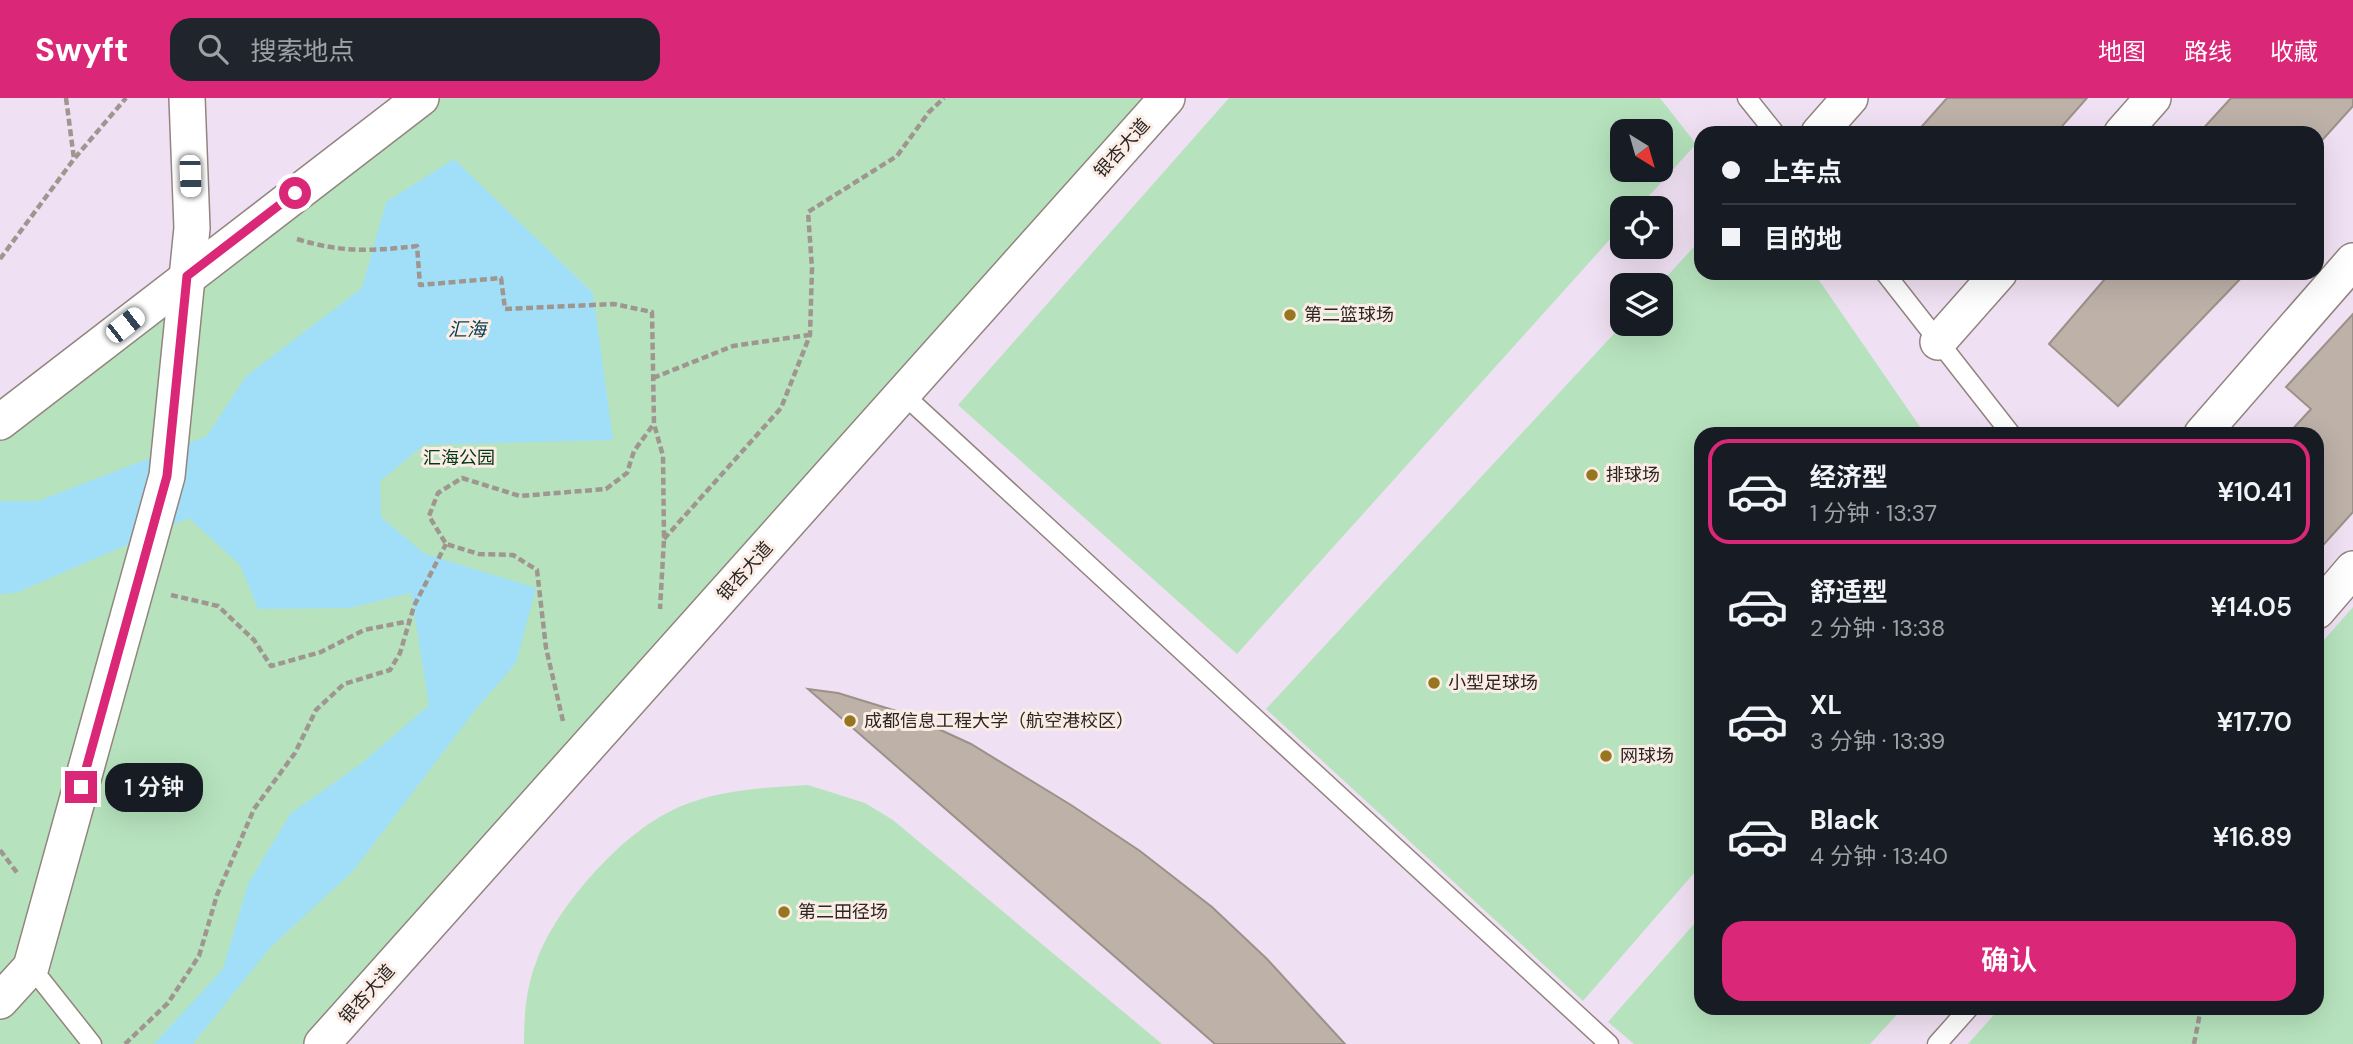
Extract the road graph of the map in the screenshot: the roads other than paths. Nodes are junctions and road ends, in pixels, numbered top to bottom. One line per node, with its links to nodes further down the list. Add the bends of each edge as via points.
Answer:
1 (187, 98): 11 (street, via 192,228)
2 (421, 98): 11 (street)
3 (1167, 98): 15 (street, 银杏大道)
4 (1747, 98): 7 (lane)
5 (1850, 98): 8 (street)
6 (2153, 98): 9 (street)
7 (1769, 126)
8 (1825, 126)
9 (2128, 126)
10 (2353, 261): 18 (street)
11 (187, 276): 16 (street); 22 (street, via 167,476)
12 (1890, 280): 14 (lane)
13 (1993, 280): 14 (street)
14 (1938, 341): 17 (lane)
15 (903, 394): 24 (lane); 27 (street, 银杏大道)
16 (0, 422)
17 (2006, 427)
18 (2209, 427)
19 (2353, 569): 20 (street)
20 (2324, 603)
21 (1247, 709): 24 (lane)
22 (31, 967): 23 (street); 26 (lane)
23 (0, 1001)
24 (1563, 1002): 28 (lane)
25 (1963, 1015): 29 (lane)
26 (92, 1044)
27 (322, 1044)
28 (1609, 1044)
29 (1937, 1044)

